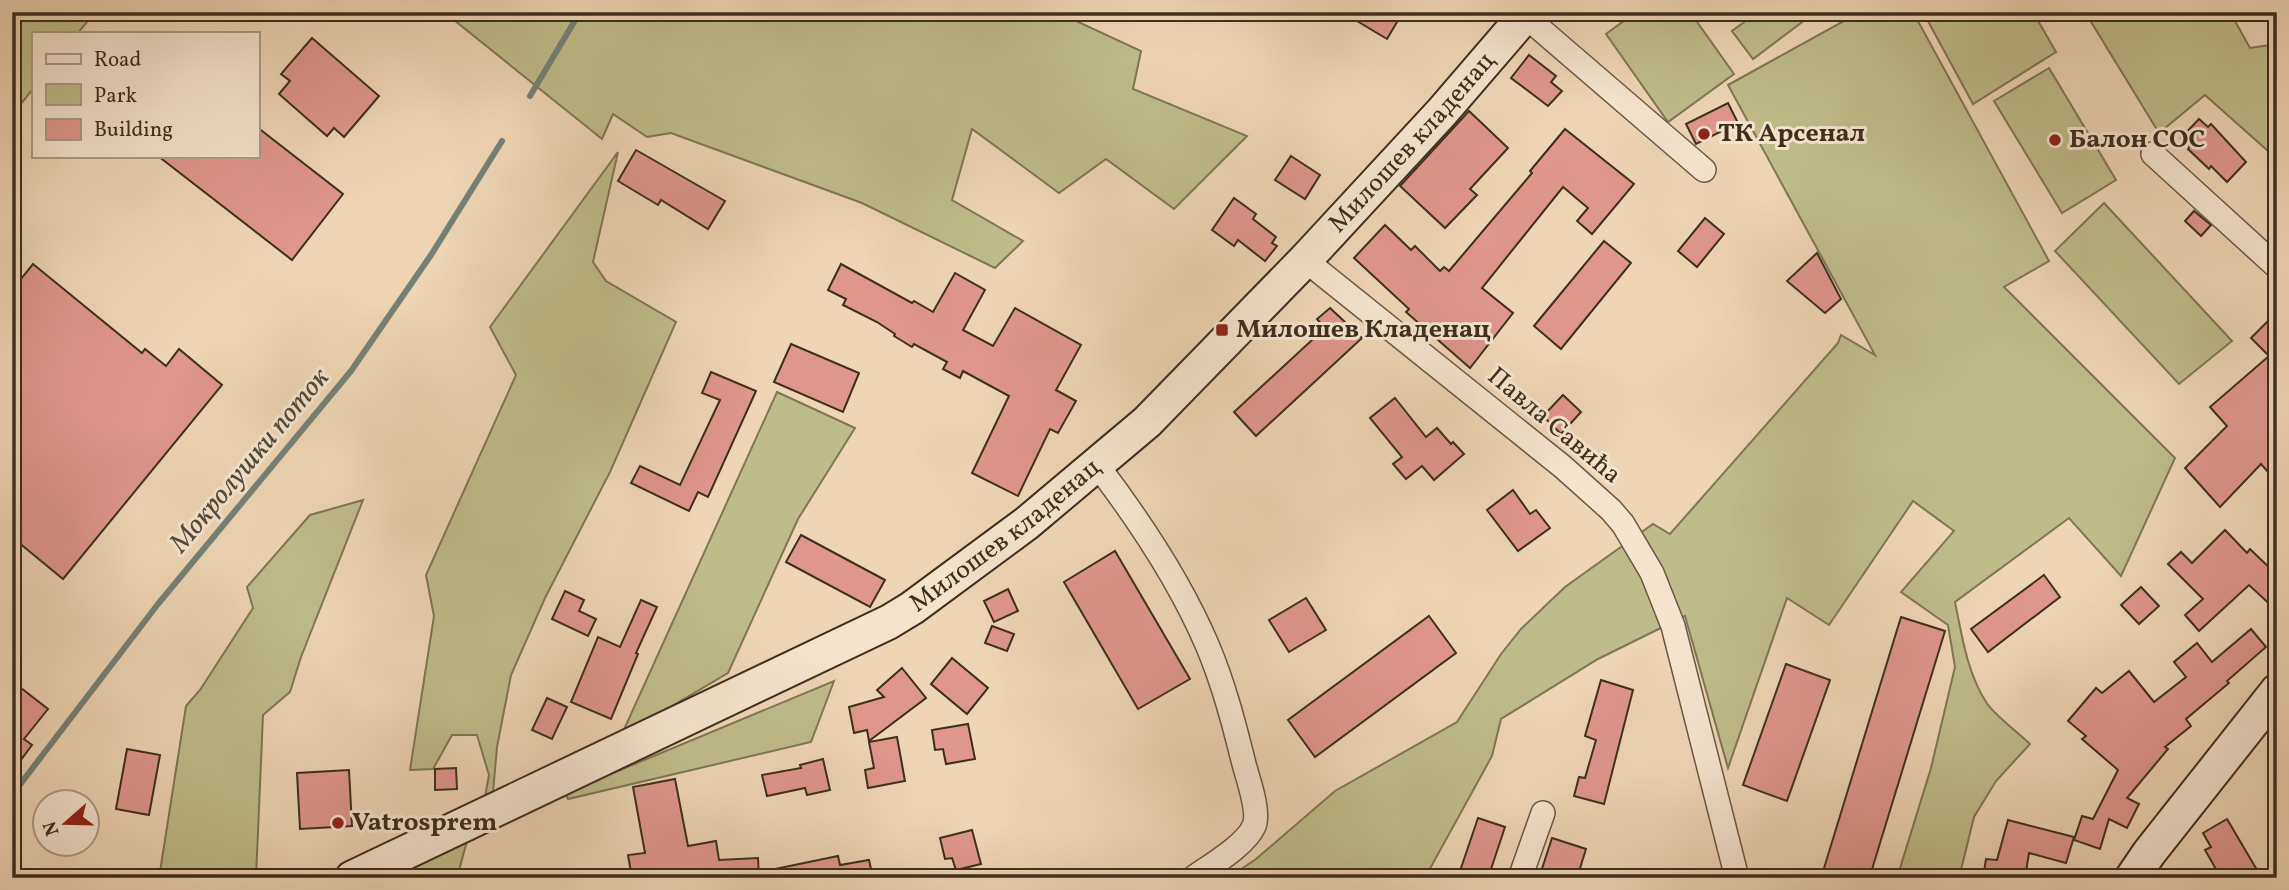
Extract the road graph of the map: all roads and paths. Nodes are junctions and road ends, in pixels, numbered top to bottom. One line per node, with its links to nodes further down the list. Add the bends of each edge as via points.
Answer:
1 (1526, 14): 3 (street); 4 (street, Милошев кладенац)
2 (2153, 154): 5 (street)
3 (1704, 170)
4 (1304, 260): 6 (street, Милошев кладенац, via 1166,404); 12 (street, Павла Савића, via 1563,467 1611,510 1629,534 1668,611)
5 (2277, 267)
6 (1097, 466): 9 (street, Милошев кладенац, via 994,549 889,622); 10 (street, via 1170,573 1207,645 1248,778 1254,827)
7 (2277, 691): 13 (street)
8 (1544, 813): 11 (street)
9 (352, 878)
10 (1194, 878)
11 (1520, 878)
12 (1737, 878)
13 (2132, 878)

